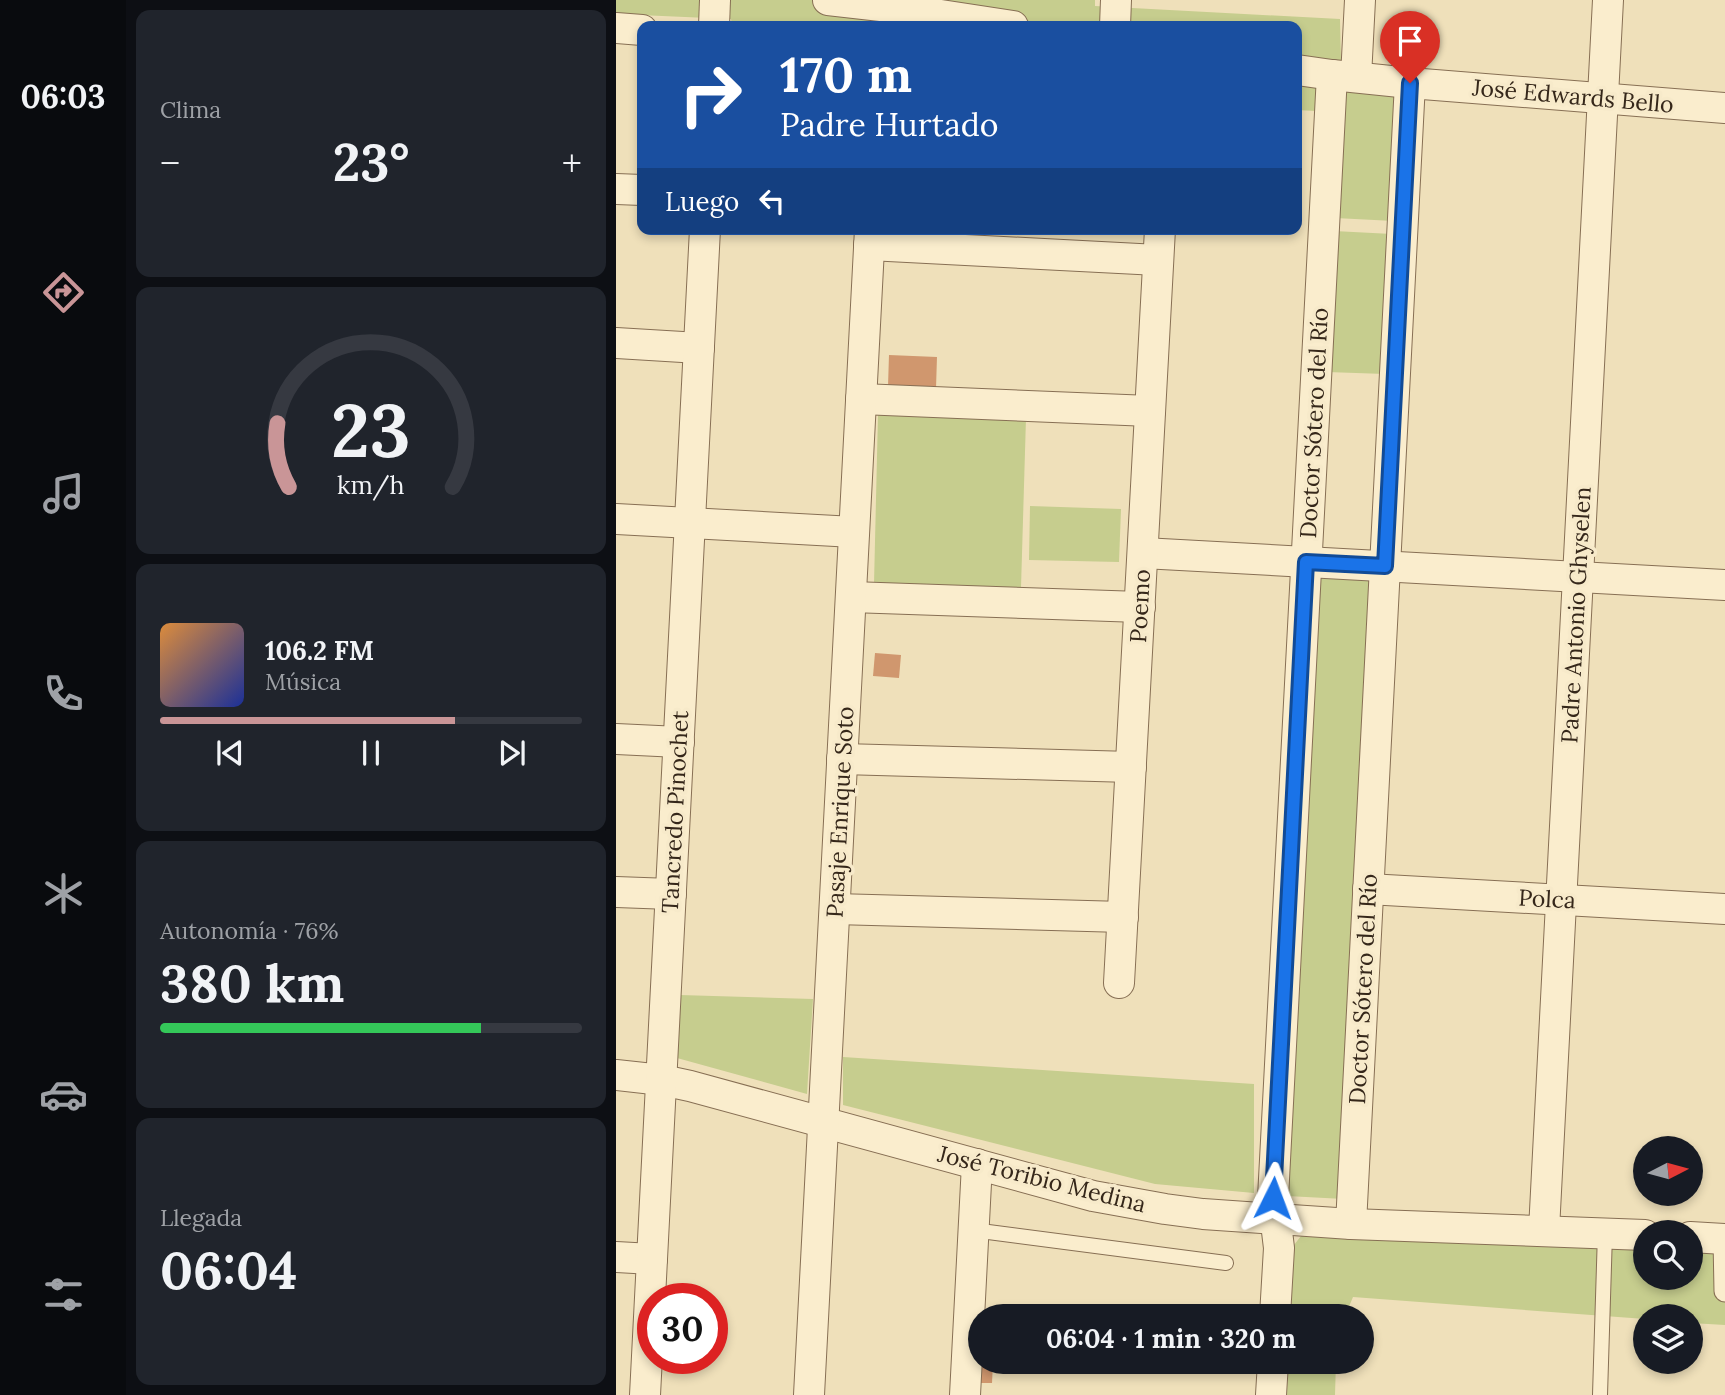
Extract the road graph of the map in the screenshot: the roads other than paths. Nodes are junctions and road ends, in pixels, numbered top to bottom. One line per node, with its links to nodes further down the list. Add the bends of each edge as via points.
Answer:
1 (715, 0): 7 (street)
2 (828, 0): 6 (street)
3 (1116, 0): 9 (street)
4 (1360, 0): 13 (street, Doctor Sótero del Río)
5 (1608, 0): 15 (street, Padre Antonio Ghyselen)
6 (881, 11): 8 (street)
7 (714, 21)
8 (969, 21)
9 (1115, 21)
10 (616, 28): 11 (street)
11 (637, 30)
12 (1302, 70): 13 (street, José Edwards Bello)
13 (1344, 76): 14 (street, José Edwards Bello); 31 (street, Doctor Sótero del Río)
14 (1410, 83): 15 (street, José Edwards Bello); 32 (street, Doctor Sótero del Río)
15 (1603, 99): 16 (street, José Edwards Bello); 33 (street, Padre Antonio Ghyselen)
16 (1725, 108)
17 (616, 189): 18 (street)
18 (637, 190)
19 (705, 235): 24 (street, Tancredo Pinochet)
20 (1160, 235): 22 (street, Poemo)
21 (869, 237): 22 (street); 25 (street, Pasaje Enrique Soto)
22 (1158, 260): 26 (street, Poemo)
23 (616, 343): 24 (street)
24 (699, 348): 28 (street, Tancredo Pinochet)
25 (861, 399): 26 (street); 29 (street, Pasaje Enrique Soto)
26 (1150, 411): 30 (street, Poemo)
27 (616, 519): 28 (street)
28 (690, 523): 29 (street); 38 (street, Tancredo Pinochet)
29 (854, 532): 35 (street, Pasaje Enrique Soto)
30 (1143, 553): 31 (street); 36 (street, Poemo)
31 (1306, 562): 32 (street); 53 (street, Doctor Sótero del Río, via 1273,1198)
32 (1385, 566): 33 (street); 41 (street, Doctor Sótero del Río)
33 (1578, 577): 34 (street); 44 (street, Padre Antonio Ghyselen)
34 (1725, 585)
35 (851, 597): 36 (street); 39 (street, Pasaje Enrique Soto)
36 (1140, 607): 40 (street, Poemo)
37 (616, 739): 38 (street)
38 (679, 742): 43 (street, Tancredo Pinochet)
39 (842, 759): 40 (street); 45 (street, Pasaje Enrique Soto)
40 (1131, 767): 47 (street, Poemo)
41 (1368, 889): 44 (street, Polca); 54 (street, Doctor Sótero del Río)
42 (616, 892): 43 (street)
43 (671, 894): 50 (street, Tancredo Pinochet)
44 (1562, 900): 46 (street, Polca); 56 (street, Padre Antonio Ghyselen)
45 (835, 909): 47 (street); 51 (street, Pasaje Enrique Soto)
46 (1725, 909)
47 (1123, 917): 48 (street, Poemo)
48 (1119, 983)
49 (616, 1075): 50 (street, José Toribio Medina)
50 (662, 1080): 51 (street, José Toribio Medina); 62 (street, Tancredo Pinochet)
51 (824, 1121): 52 (street, José Toribio Medina); 68 (street, Pasaje Enrique Soto)
52 (977, 1164): 53 (street, José Toribio Medina, via 1128,1203); 55 (street)
53 (1276, 1219): 54 (street, José Toribio Medina); 65 (street, Doctor Sótero del Río)
54 (1351, 1224): 56 (street, José Toribio Medina)
55 (973, 1230): 63 (lane); 69 (street)
56 (1545, 1230): 57 (street, José Toribio Medina)
57 (1605, 1233): 58 (street, José Toribio Medina); 71 (lane)
58 (1633, 1234)
59 (1703, 1238): 60 (street)
60 (1725, 1239): 64 (street)
61 (616, 1257): 62 (street)
62 (652, 1259): 67 (street, Tancredo Pinochet)
63 (1226, 1263)
64 (1725, 1291)
65 (1276, 1304)
66 (1272, 1374): 70 (street)
67 (645, 1395)
68 (809, 1395)
69 (965, 1395)
70 (1271, 1395)
71 (1600, 1395)

